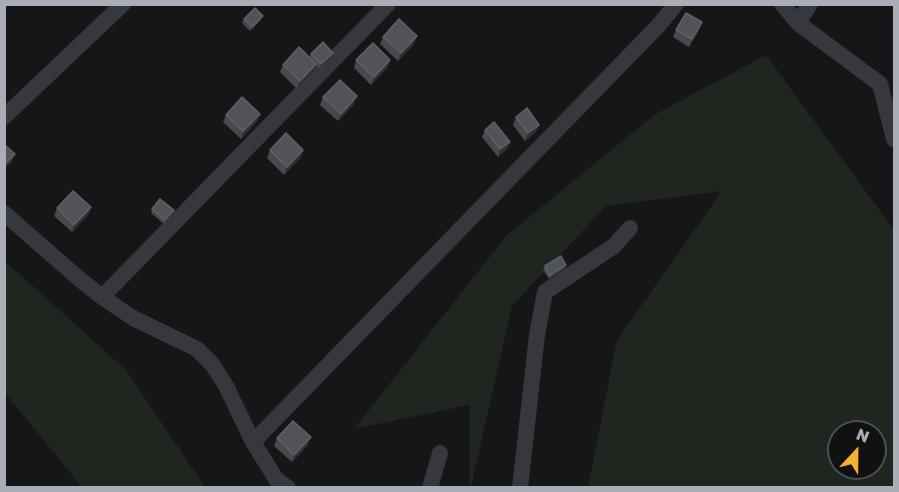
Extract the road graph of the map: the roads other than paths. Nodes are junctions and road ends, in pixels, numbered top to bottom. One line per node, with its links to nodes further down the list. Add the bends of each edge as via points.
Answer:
1 (123, 4): 7 (street)
2 (388, 4): 11 (street)
3 (676, 4): 12 (street)
4 (782, 4): 6 (street)
5 (810, 4): 6 (street)
6 (798, 23): 8 (street, via 880,84)
7 (4, 117)
8 (894, 139)
9 (4, 213): 11 (street)
10 (630, 228): 16 (street, via 614,246 545,292)
11 (102, 297): 12 (street, via 133,318 197,349 226,386)
12 (253, 442): 14 (street, via 276,479)
13 (440, 453): 15 (street)
14 (288, 488)
15 (430, 488)
16 (520, 488)

